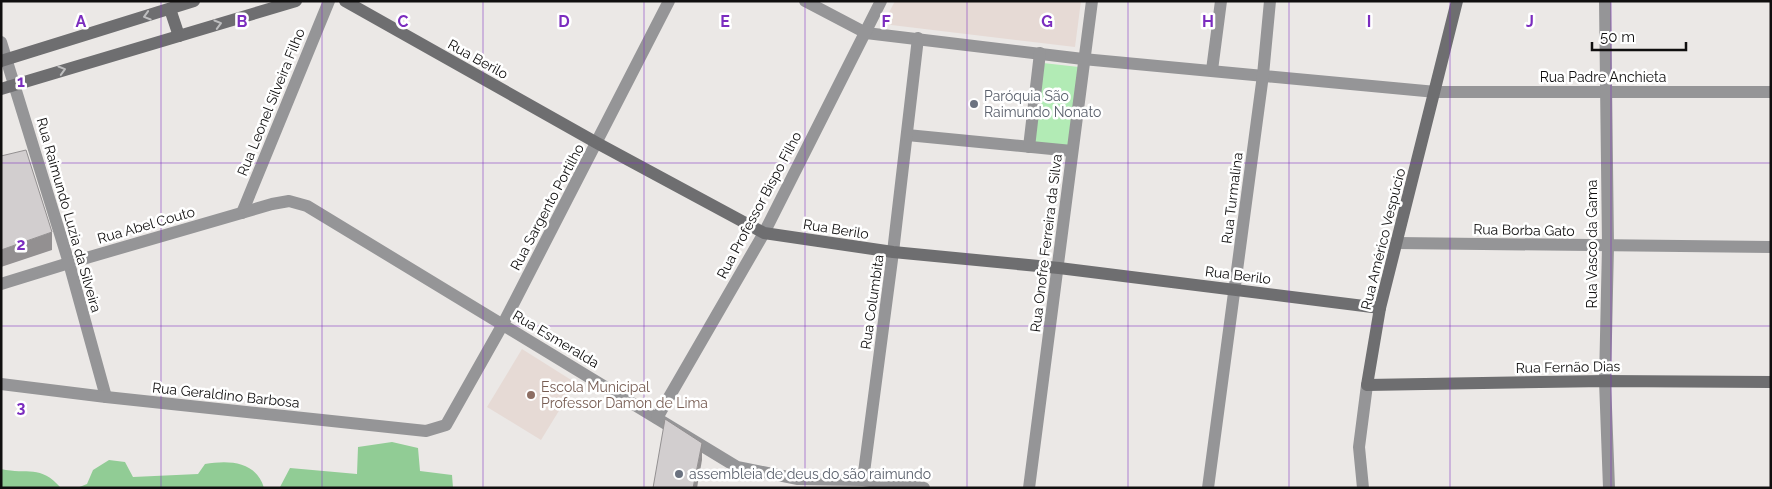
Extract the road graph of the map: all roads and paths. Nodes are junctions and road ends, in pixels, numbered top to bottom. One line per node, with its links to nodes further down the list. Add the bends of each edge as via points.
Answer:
1 (194, 1): 13 (street)
2 (296, 1): 15 (street, one-way to 2)
3 (329, 1): 32 (street, Rua Leonel Silveira Filho)
4 (345, 1): 29 (street, Rua Berilo)
5 (670, 1): 29 (street, Rua Sargento Portilho)
6 (805, 1): 14 (street)
7 (881, 1): 14 (street, Rua Professor Bispo Filho)
8 (1092, 1): 19 (street, Rua Onofre Ferreira da Silva)
9 (1221, 1): 21 (street)
10 (1270, 1): 22 (street, Rua Turmalina)
11 (1457, 1): 25 (street, Rua Américo Vespúcio)
12 (1605, 1): 26 (street, Rua Vasco da Gama)
13 (170, 9): 15 (street); 20 (street, one-way to 20)
14 (866, 33): 16 (street, Rua Padre Anchieta); 33 (street, Rua Professor Bispo Filho)
15 (179, 36): 23 (street, one-way to 15)
16 (918, 38): 18 (street, Rua Padre Anchieta); 28 (street, Rua Columbita)
17 (1, 42): 20 (street, Rua Raimundo Luzia da Silveira)
18 (1040, 54): 19 (street, Rua Padre Anchieta); 30 (street)
19 (1084, 59): 21 (street, Rua Padre Anchieta); 31 (street, Rua Onofre Ferreira da Silva)
20 (4, 60): 23 (street, Rua Raimundo Luzia da Silveira)
21 (1212, 70): 22 (street, Rua Padre Anchieta)
22 (1263, 75): 25 (street, Rua Padre Anchieta); 41 (street, Rua Turmalina)
23 (15, 84): 24 (street); 38 (street, Rua Raimundo Luzia da Silveira)
24 (1, 89)
25 (1436, 92): 26 (street, Rua Padre Anchieta); 34 (street, Rua Américo Vespúcio)
26 (1607, 92): 27 (street, Rua Padre Anchieta); 35 (street, Rua Vasco da Gama)
27 (1771, 92)
28 (907, 135): 30 (street); 37 (street, Rua Columbita)
29 (597, 143): 33 (street, Rua Berilo); 43 (street, Rua Sargento Portilho)
30 (1029, 147): 31 (street)
31 (1072, 151): 39 (street, Rua Onofre Ferreira da Silva)
32 (242, 213): 38 (street, Rua Abel Couto); 43 (street, Rua Esmeralda, via 289,201 307,206)
33 (764, 233): 37 (street, Rua Berilo); 49 (street, Rua Professor Bispo Filho)
34 (1396, 243): 35 (street, Rua Borba Gato); 42 (street, Rua Américo Vespúcio)
35 (1608, 246): 36 (street, Rua Borba Gato); 44 (street, Rua Vasco da Gama)
36 (1771, 247)
37 (893, 252): 39 (street, Rua Berilo); 51 (street, Rua Columbita)
38 (69, 263): 40 (street, Rua Abel Couto); 48 (street, Rua Raimundo Luzia da Silveira)
39 (1059, 268): 41 (street, Rua Berilo); 53 (street, Rua Onofre Ferreira da Silva)
40 (1, 284)
41 (1235, 290): 42 (street, Rua Berilo); 54 (street, Rua Turmalina)
42 (1380, 308): 47 (street, Rua Américo Vespúcio)
43 (503, 324): 49 (street, Rua Esmeralda); 50 (street, Rua Sargento Portilho)
44 (1605, 381): 45 (street, Rua Fernão Dias); 47 (street, Rua Fernão Dias); 56 (street, Rua Vasco da Gama)
45 (1771, 382)
46 (1, 384): 48 (street, Rua Geraldino Barbosa)
47 (1366, 385): 55 (street, Rua Américo Vespúcio, via 1359,446)
48 (106, 397): 50 (street, Rua Geraldino Barbosa, via 426,431)
49 (656, 418): 51 (street, Rua Esmeralda, via 737,467 798,479)
50 (446, 425)
51 (863, 480): 52 (street, Rua Esmeralda)
52 (924, 488)
53 (1029, 488)
54 (1208, 488)
55 (1363, 488)
56 (1609, 488)

